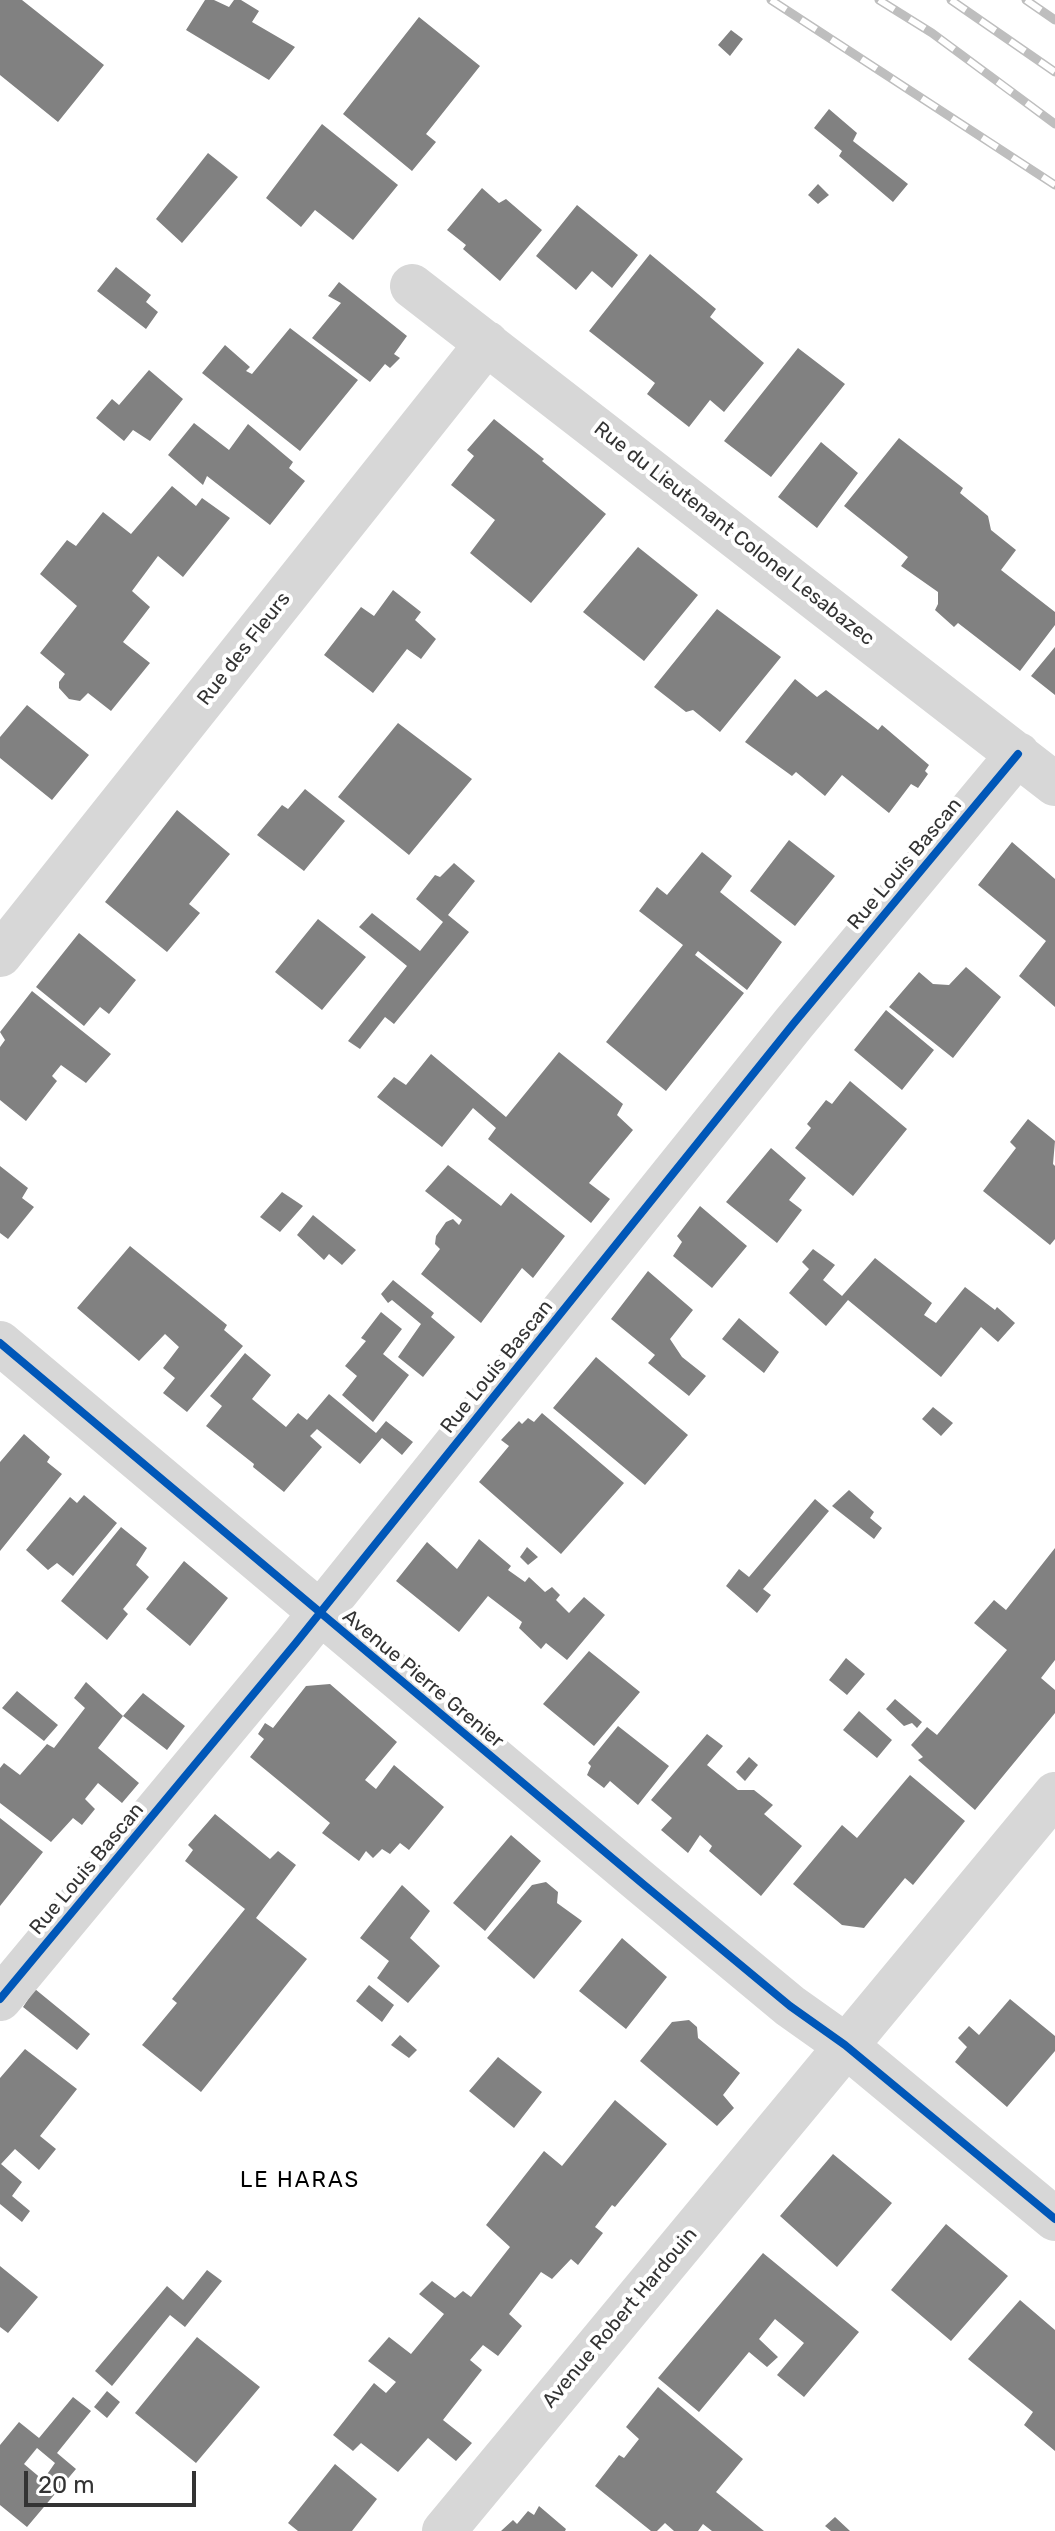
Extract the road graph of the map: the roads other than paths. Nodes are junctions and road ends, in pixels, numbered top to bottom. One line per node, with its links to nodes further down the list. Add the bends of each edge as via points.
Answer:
1 (412, 286): 2 (street, Rue du Lieutenant Colonel Lesabazec)
2 (487, 343): 3 (street, Rue du Lieutenant Colonel Lesabazec); 5 (street, Rue des Fleurs)
3 (1018, 754): 4 (street, Rue du Lieutenant Colonel Lesabazec); 7 (street, Rue Louis Bascan, via 784,1035)
4 (1055, 784)
5 (0, 955)
6 (0, 1343): 7 (street, Avenue Pierre Grenier)
7 (320, 1613): 9 (street, Rue Louis Bascan); 10 (street, Avenue Pierre Grenier, via 790,2006)
8 (1055, 1794): 10 (street, Avenue Robert Hardouin)
9 (0, 1999)
10 (845, 2045): 11 (street, Avenue Pierre Grenier); 12 (street, Avenue Robert Hardouin)
11 (1055, 2219)
12 (444, 2531)

